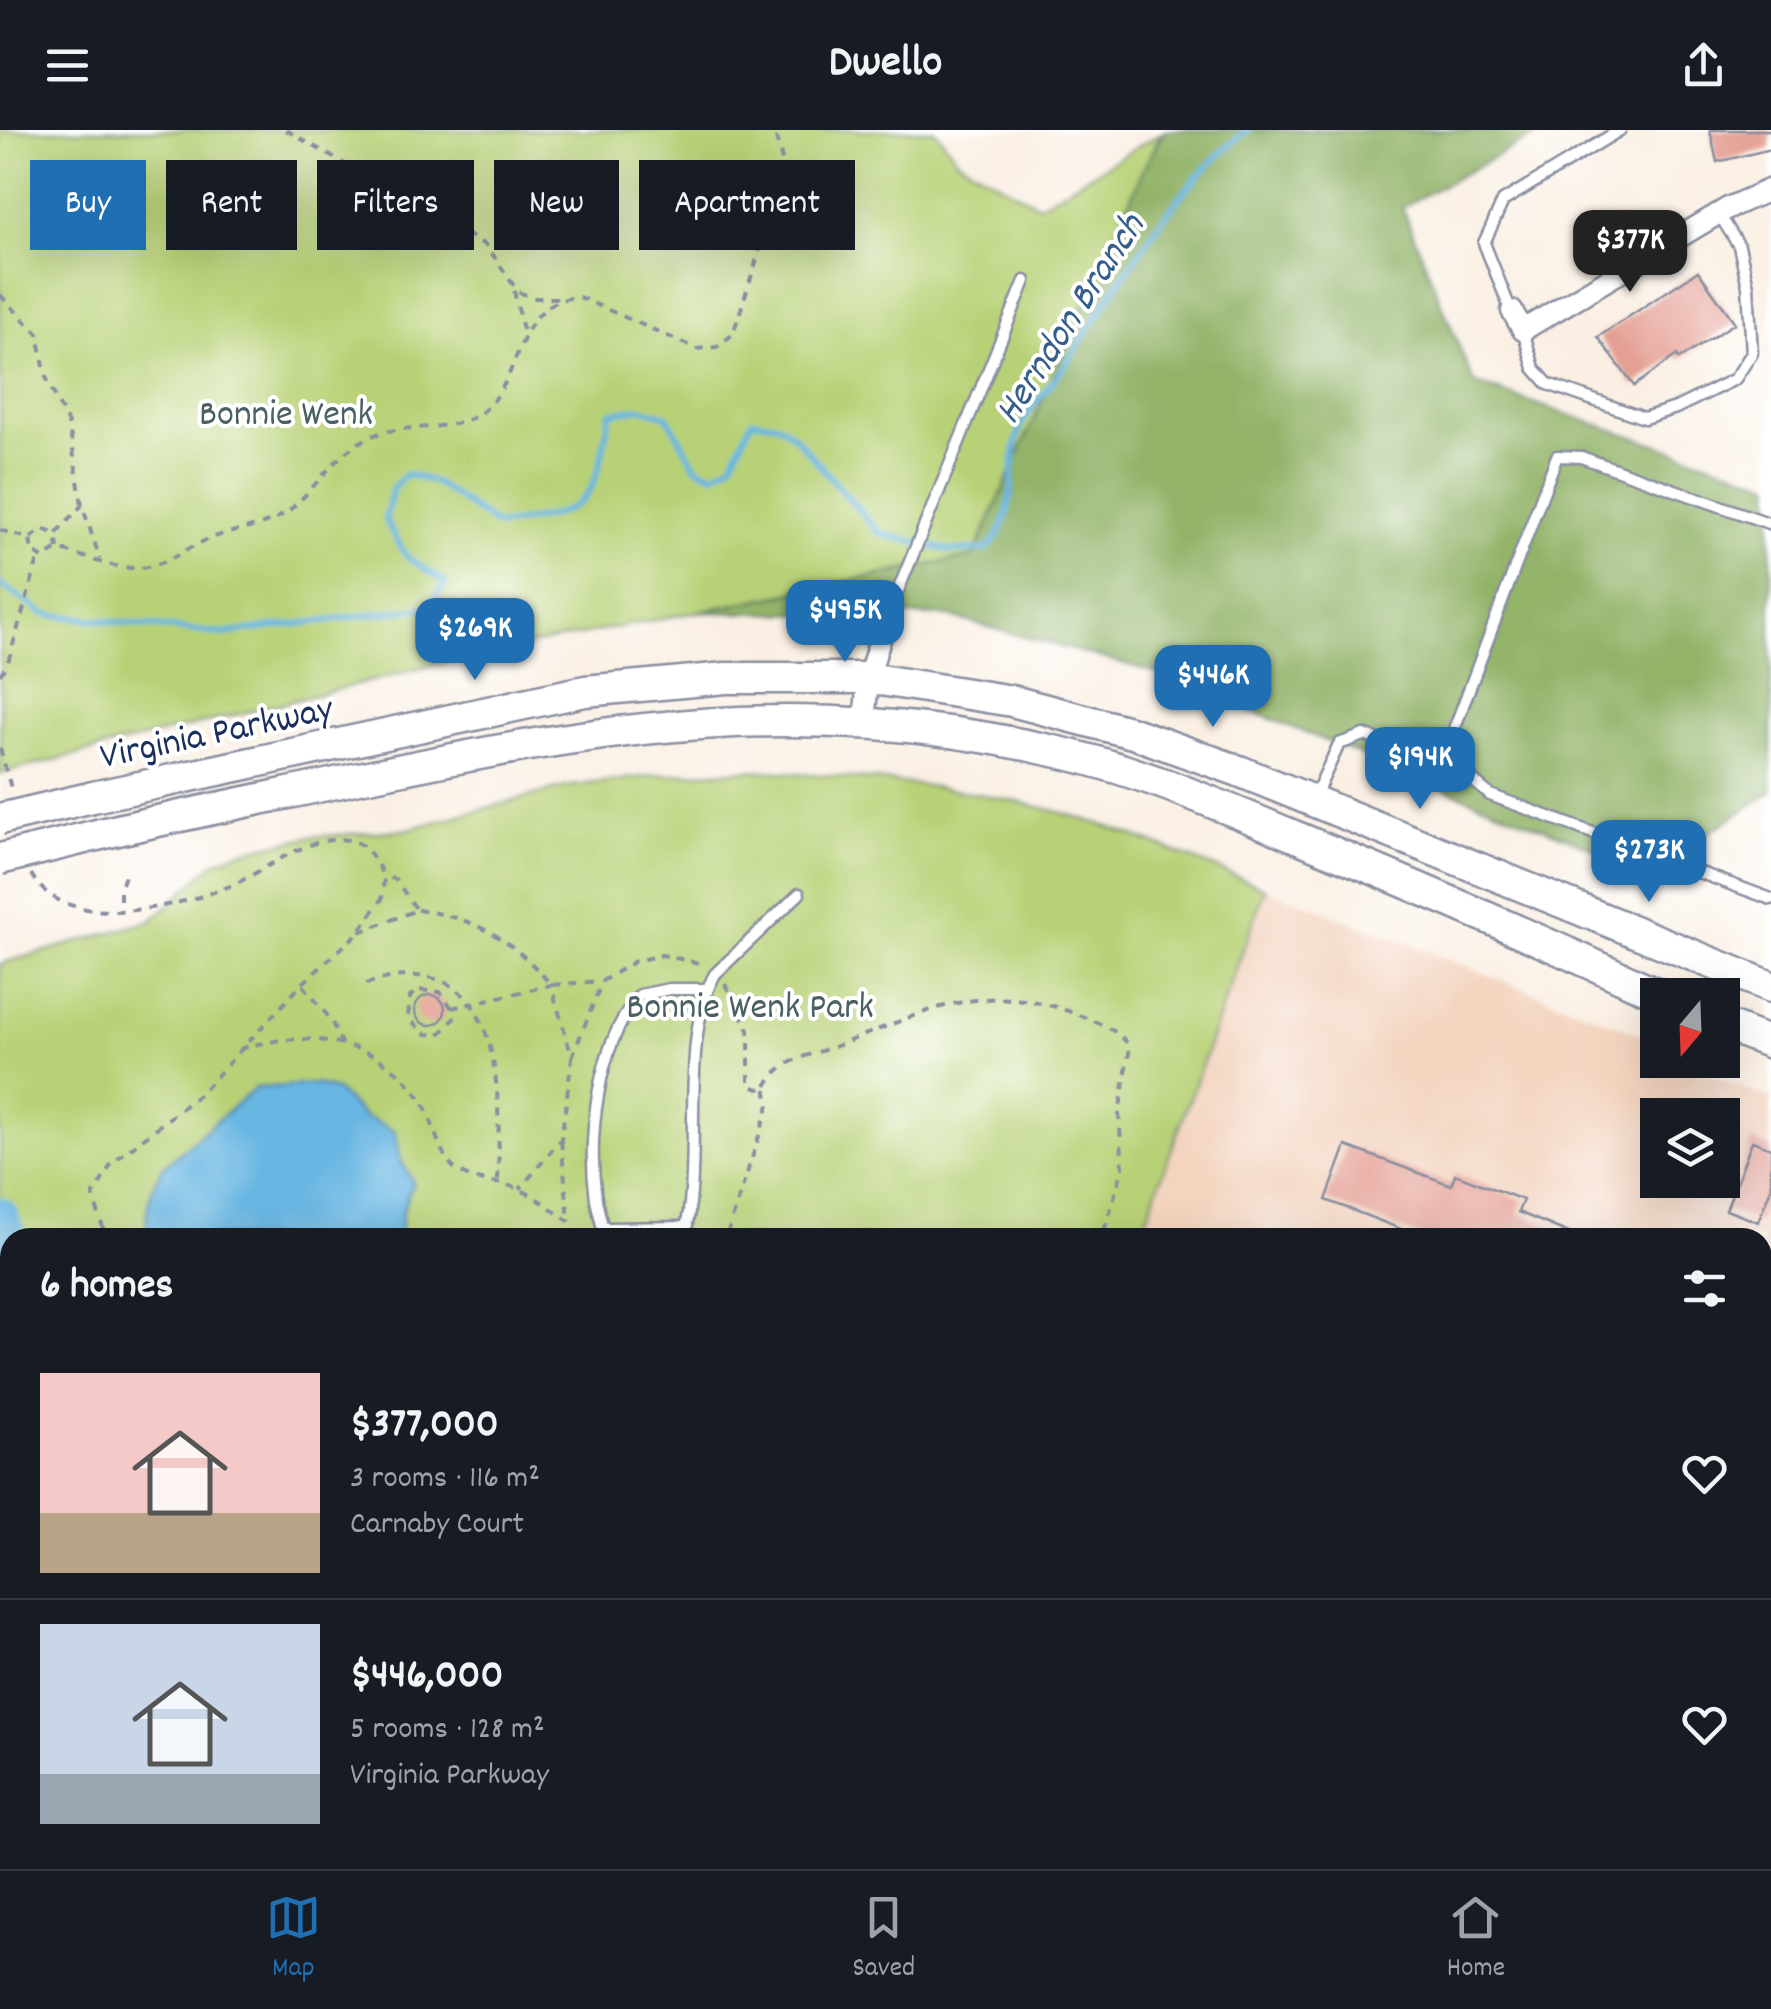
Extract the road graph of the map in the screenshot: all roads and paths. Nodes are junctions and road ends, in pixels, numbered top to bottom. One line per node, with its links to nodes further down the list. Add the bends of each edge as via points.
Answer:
1 (286, 130): 7 (path, via 486,246)
2 (774, 130): 9 (path, via 785,171 726,341 697,349 579,298)
3 (1620, 130): 10 (lane, via 1503,201 1496,212 1484,243)
4 (1771, 189): 5 (street)
5 (1719, 213): 10 (street); 10 (lane, via 1739,246 1748,286 1752,354 1735,380 1644,418 1548,384 1534,368)
6 (1024, 281): 20 (lane)
7 (512, 286): 9 (path, via 535,298); 11 (path)
8 (0, 295): 12 (path, via 38,334 46,376 69,426)
9 (560, 298): 11 (path)
10 (1517, 320)
11 (524, 334): 19 (path, via 503,388 463,422 403,427 354,444 288,511 257,528 203,541 144,568)
12 (82, 506): 15 (path); 19 (path)
13 (1771, 524): 25 (lane, via 1582,457 1557,456)
14 (0, 530): 16 (path)
15 (56, 534): 16 (path, via 42,529); 17 (path)
16 (30, 539): 18 (path)
17 (58, 549): 18 (path); 19 (path)
18 (38, 556): 21 (path)
19 (100, 560)
20 (886, 620): 22 (street)
21 (0, 675)
22 (868, 678): 23 (street); 26 (main road, Virginia Parkway, via 1092,722); 27 (main road, Virginia Parkway, bridge, via 726,678 585,690)
23 (864, 723): 28 (main road, Virginia Parkway, via 996,739 1089,760); 29 (main road, Virginia Parkway, bridge, via 780,719 616,729 102,834)
24 (0, 748): 27 (path)
25 (1444, 756): 26 (lane, via 1364,735 1339,744); 33 (lane, via 1490,795)
26 (1313, 801): 28 (main road); 43 (main road, Virginia Parkway)
27 (8, 811)
28 (1298, 838): 42 (main road, Virginia Parkway, via 1430,889)
29 (14, 862): 31 (path, via 52,896 120,911 167,908 232,886 318,844 350,839 365,848)
30 (126, 876): 34 (path)
31 (384, 877): 35 (path, via 395,878); 36 (path, via 382,899)
32 (799, 894): 37 (lane)
33 (1771, 899)
34 (120, 900)
35 (417, 910): 36 (path); 41 (path, via 482,924 508,940)
36 (358, 932): 39 (path)
37 (716, 974): 38 (path, via 694,960 662,955 636,961); 44 (lane); 52 (path, via 734,994 749,1030 749,1086)
38 (602, 982): 41 (path); 51 (path)
39 (302, 984): 48 (path); 50 (path)
40 (366, 984): 45 (path, via 399,973 426,975)
41 (551, 985): 45 (path); 51 (path)
42 (1640, 986)
43 (1771, 987)
44 (707, 989): 59 (lane, via 652,990 640,995 624,1020 606,1066 595,1142); 60 (lane, via 693,1080 695,1162)
45 (471, 1002): 46 (path); 54 (path, via 496,1063)
46 (452, 1008): 46 (path, via 449,1030 439,1035 426,1034 408,1018 417,990 440,992)
47 (1740, 1031): 49 (main road)
48 (341, 1043): 50 (path, via 268,1040); 54 (path, via 372,1054 421,1098 452,1166 468,1178)
49 (1771, 1044)
50 (237, 1050): 57 (path, via 201,1093 112,1164 93,1196)
51 (572, 1056): 53 (path)
52 (766, 1086): 61 (path, via 768,1105); 62 (path, via 783,1064 953,1002 1024,1001 1102,1024 1130,1047 1118,1114 1123,1168)
53 (561, 1139): 55 (path); 56 (path)
54 (498, 1182): 55 (path)
55 (520, 1189): 56 (path)
56 (568, 1221): 58 (path)
57 (103, 1228)
58 (570, 1228)
59 (603, 1228)
60 (686, 1228)
61 (729, 1228)
62 (1105, 1228)

